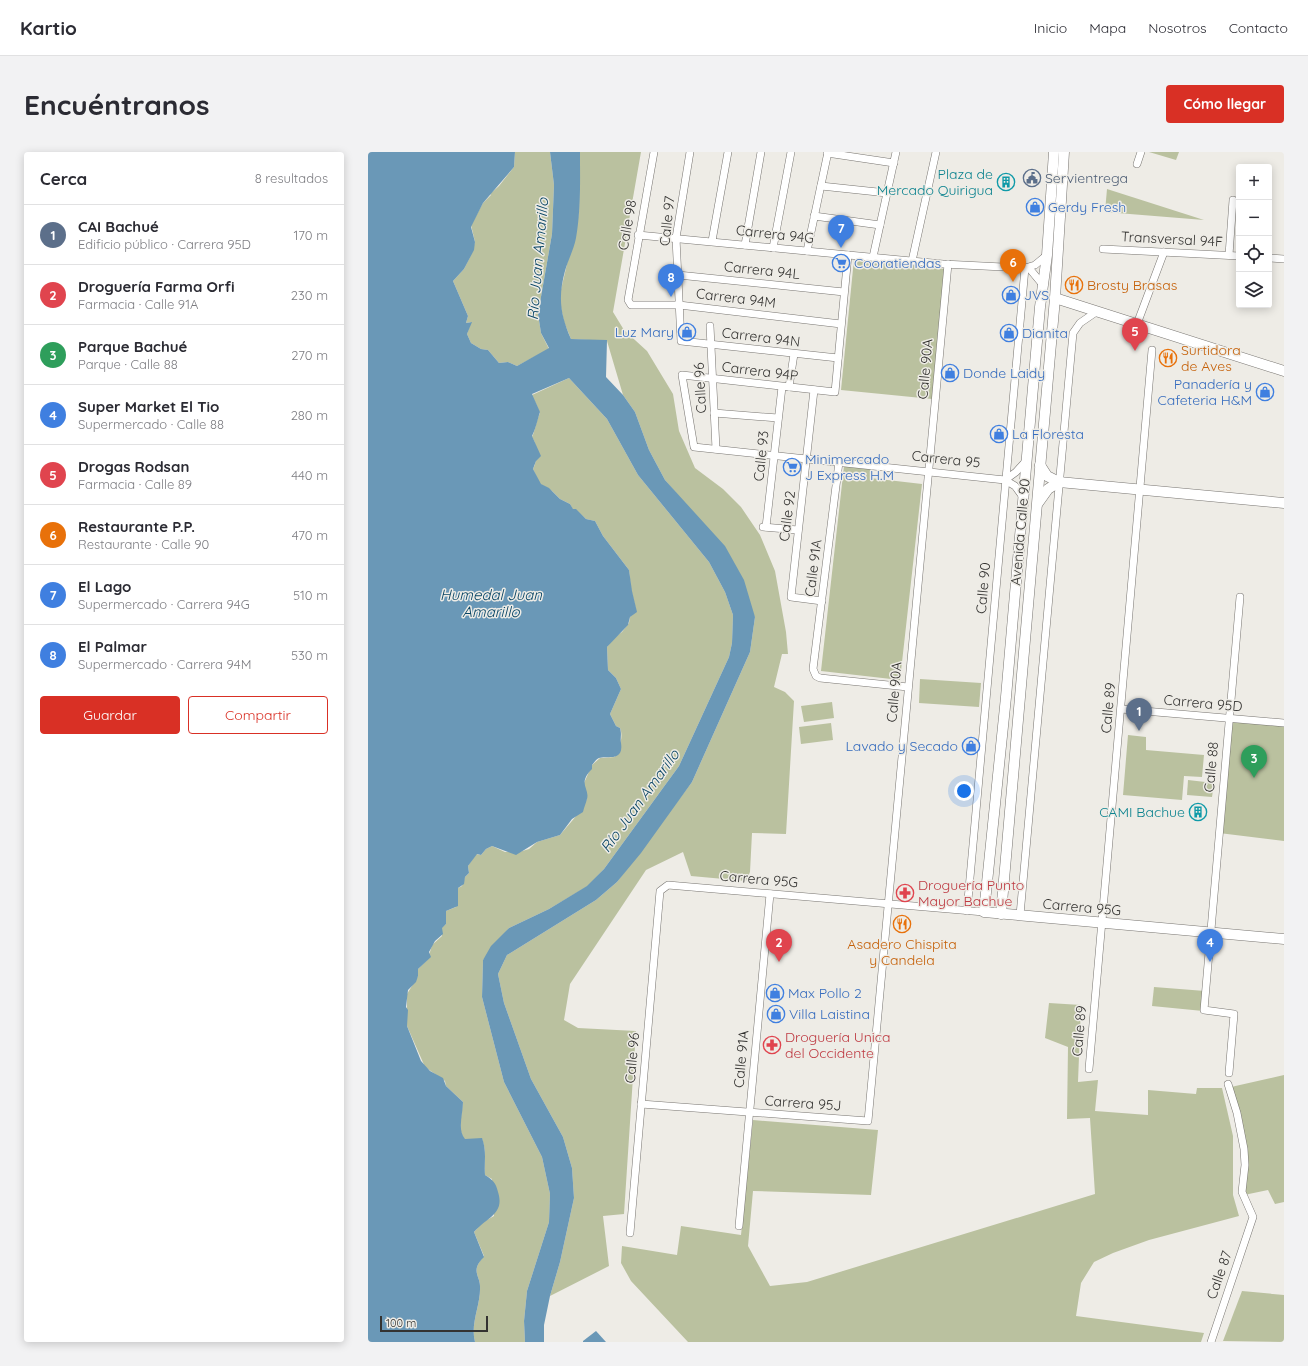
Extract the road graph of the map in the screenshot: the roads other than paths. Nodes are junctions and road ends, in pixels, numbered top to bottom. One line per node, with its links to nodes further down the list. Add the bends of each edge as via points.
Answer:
1 (654, 152): 19 (street, Calle 98)
2 (690, 152): 20 (street, Calle 97)
3 (728, 152): 21 (street)
4 (761, 152): 22 (street)
5 (791, 152): 23 (street)
6 (828, 152): 12 (street); 14 (street)
7 (896, 152): 12 (street)
8 (936, 152): 34 (street)
9 (1054, 152): 28 (main road, Avenida Calle 90)
10 (1064, 152): 40 (main road, Avenida Calle 90)
11 (1141, 152): 13 (street)
12 (894, 163): 15 (street)
13 (1137, 164)
14 (821, 186): 15 (street); 17 (street)
15 (887, 193): 18 (street)
16 (1233, 200): 29 (street)
17 (814, 216): 18 (street); 25 (street)
18 (880, 225): 31 (street)
19 (638, 235): 20 (street, Carrera 94G); 41 (street, Calle 98)
20 (676, 238): 21 (street, Carrera 94G); 37 (street, Calle 97)
21 (712, 241): 22 (street, Carrera 94G)
22 (745, 245): 23 (street, Carrera 94G)
23 (773, 248): 25 (street, Carrera 94G)
24 (1103, 249): 26 (street, Transversal 94F)
25 (807, 251): 27 (street, Carrera 94G)
26 (1164, 252): 29 (street, Transversal 94F); 45 (street)
27 (848, 255): 31 (street, Carrera 94G); 39 (street)
28 (1047, 255): 36 (street); 38 (main road, Avenida Calle 90)
29 (1229, 255): 30 (street, Transversal 94F)
30 (1236, 256)
31 (873, 257): 34 (street, Carrera 94G)
32 (1272, 258): 33 (street)
33 (1284, 259)
34 (912, 261): 35 (street, Carrera 94G)
35 (948, 264): 36 (street, Carrera 94G); 65 (street, Calle 90A)
36 (1027, 268): 38 (street); 66 (street, Calle 90)
37 (678, 274): 39 (street, Carrera 94L); 42 (street, Calle 97)
38 (1043, 285): 40 (main road); 62 (main road, Avenida Calle 90)
39 (844, 292): 44 (street)
40 (1055, 298): 43 (main road); 64 (main road, Avenida Calle 90)
41 (629, 303): 42 (street, Carrera 94M)
42 (679, 305): 44 (street, Carrera 94M); 47 (street, Calle 97)
43 (1096, 312): 45 (main road); 67 (street, via 1080,323 1073,333)
44 (841, 324): 51 (street)
45 (1137, 324): 52 (main road)
46 (710, 326): 48 (street, Calle 96)
47 (681, 341): 48 (street, Carrera 94N)
48 (711, 344): 50 (street, Carrera 94N); 53 (street, Calle 96)
49 (1152, 350): 68 (street, Calle 89)
50 (794, 354): 51 (street, Carrera 94N); 54 (street, Calle 93)
51 (838, 358): 55 (street, Carrera 94P, via 835,392)
52 (1284, 371)
53 (712, 379): 54 (street, Carrera 94P); 56 (street, Calle 96); 58 (street, Carrera 94P, via 682,375)
54 (786, 387): 55 (street, Carrera 94P); 57 (street, Calle 93)
55 (814, 390): 61 (street, Calle 92)
56 (714, 413): 57 (street); 59 (street, Calle 96)
57 (778, 418): 60 (street, Calle 93)
58 (694, 446): 59 (street, Carrera 95)
59 (716, 449): 60 (street, Carrera 95)
60 (774, 455): 61 (street, Carrera 95); 72 (street, Calle 93, via 764,527)
61 (807, 459): 63 (street, Carrera 95); 72 (street, Calle 92)
62 (1026, 461): 66 (street); 69 (main road, Avenida Calle 90)
63 (839, 462): 65 (street, Carrera 95); 74 (street, Calle 91A)
64 (1040, 465): 67 (main road, via 1047,476); 71 (main road, Avenida Calle 90)
65 (928, 472): 66 (street, Carrera 95); 75 (street, Calle 90A)
66 (1005, 480): 69 (street, via 1015,486); 82 (street, Calle 90)
67 (1059, 482): 68 (main road); 71 (main road, via 1048,488); 85 (street)
68 (1140, 490): 70 (main road); 76 (street, Calle 89)
69 (1023, 496): 83 (main road, Avenida Calle 90)
70 (1284, 503)
71 (1037, 505): 84 (main road, Avenida Calle 90)
72 (798, 530): 74 (street, Calle 92, via 791,597)
73 (1240, 598): 77 (street, Calle 88)
74 (822, 601): 75 (street, Calle 91A, via 813,669 816,676)
75 (908, 687): 81 (street, Calle 90A)
76 (1120, 709): 77 (street, Carrera 95D); 86 (street, Calle 89)
77 (1228, 718): 78 (street, Carrera 95D); 87 (street, Calle 88)
78 (1284, 723)
79 (663, 887): 80 (street, Carrera 95G, via 668,885); 92 (street, Calle 96, via 660,891)
80 (770, 894): 81 (street, Carrera 95G); 93 (street, Calle 91A)
81 (887, 904): 82 (street, Carrera 95G); 94 (street, Calle 90A)
82 (967, 911): 83 (street, Carrera 95G)
83 (984, 912): 84 (main road, Carrera 95G)
84 (1001, 914): 85 (main road, Carrera 95G)
85 (1020, 915): 86 (main road, Carrera 95G)
86 (1102, 923): 87 (main road, Carrera 95G); 89 (street, Calle 89)
87 (1210, 933): 88 (main road, Carrera 95G); 90 (street, Calle 88, via 1204,1010 1234,1014)
88 (1284, 939)
89 (1089, 1069)
90 (1229, 1073)
91 (1228, 1084): 97 (street, Calle 87, via 1244,1150 1242,1192 1253,1217)
92 (641, 1104): 93 (street, Carrera 95J); 96 (street, Calle 96)
93 (749, 1112): 94 (street, Carrera 95J); 95 (street, Calle 91A)
94 (868, 1122)
95 (739, 1226)
96 (630, 1233)
97 (1211, 1342)

